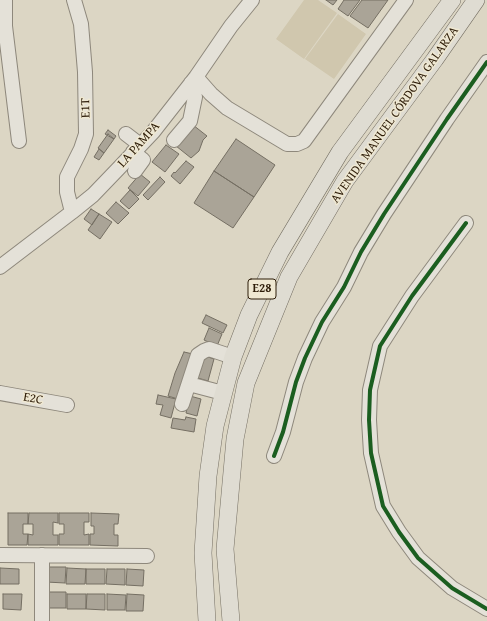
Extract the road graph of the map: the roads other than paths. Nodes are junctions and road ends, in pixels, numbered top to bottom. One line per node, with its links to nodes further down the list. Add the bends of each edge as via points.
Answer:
1 (5, 0): 7 (street)
2 (74, 0): 17 (street, E1T, via 81,24 86,134 67,177 67,192)
3 (252, 0): 10 (street, LA PAMPA)
4 (406, 0): 10 (street, via 304,141 297,144 287,144 227,108)
5 (476, 0): 11 (main road, AVENIDA MANUEL CÓRDOVA GALARZA / E28)
6 (450, 2): 9 (main road, AVENIDA MANUEL CÓRDOVA GALARZA / E28)
7 (3, 26): 14 (street)
8 (487, 62): 26 (street, via 376,226 344,287 322,322 296,382)
9 (399, 71): 11 (main road); 20 (main road, AVENIDA MANUEL CÓRDOVA GALARZA / E28, via 340,152 280,252 249,315)
10 (194, 80): 13 (street, via 195,97 190,121); 15 (street, LA PAMPA, via 153,132)
11 (417, 84): 33 (main road, AVENIDA MANUEL CÓRDOVA GALARZA / E28, via 345,181 293,271 246,383 235,439 224,549)
12 (126, 134): 15 (street)
13 (174, 140)
14 (19, 141)
15 (136, 148): 16 (street, via 144,160); 17 (street, LA PAMPA, via 92,195)
16 (135, 171)
17 (72, 212): 19 (street, LA PAMPA)
18 (466, 223): 30 (street, via 412,296 380,346 370,390 369,420 371,453 383,506 399,532 418,558 452,588)
19 (0, 267)
20 (233, 357): 21 (street, via 209,349 204,351 198,355); 23 (main road, AVENIDA MANUEL CÓRDOVA GALARZA / E28)
21 (189, 384): 23 (street); 25 (street)
22 (0, 393): 24 (street, E2C)
23 (223, 393): 32 (main road, AVENIDA MANUEL CÓRDOVA GALARZA / E28, via 215,426 205,513 203,553)
24 (67, 404)
25 (182, 404)
26 (274, 456)
27 (0, 555): 28 (street)
28 (42, 556): 29 (street); 31 (street)
29 (147, 556)
30 (487, 609)
31 (42, 621)
32 (207, 621)
33 (231, 621)

